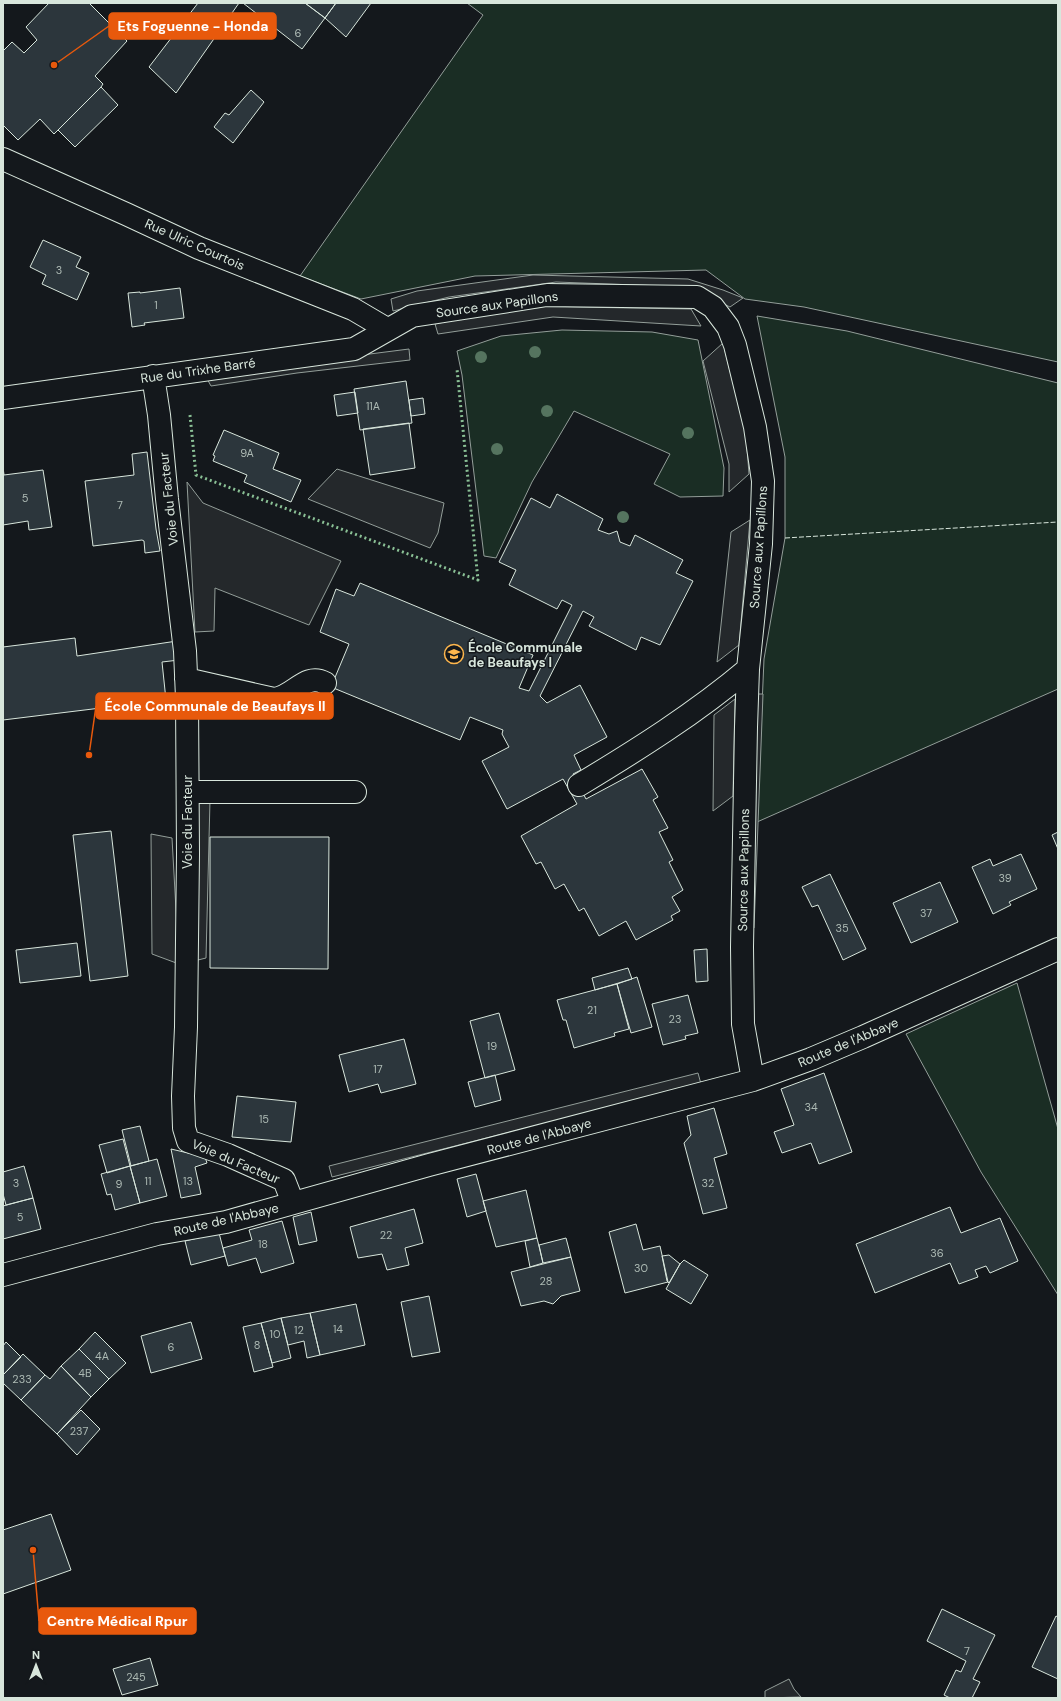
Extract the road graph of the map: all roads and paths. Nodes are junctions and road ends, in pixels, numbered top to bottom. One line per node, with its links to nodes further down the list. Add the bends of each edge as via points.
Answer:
1 (3, 159): 2 (street, Rue Ulric Courtois, via 198,248 353,309)
2 (387, 329): 3 (street, Rue du Trixhe Barré, via 354,349); 5 (street, Source aux Papillons, via 412,316 547,295 697,298 713,307 728,327 735,346 755,426 763,481 761,544)
3 (153, 376): 4 (street, Rue du Trixhe Barré); 6 (street, Voie du Facteur, via 185,651)
4 (3, 398)
5 (748, 669): 8 (street, via 721,692 638,749); 12 (street, Source aux Papillons, via 743,1024)
6 (186, 679): 7 (street, via 274,699 290,694 304,683); 9 (street, Voie du Facteur)
7 (325, 683)
8 (579, 785)
9 (188, 792): 10 (street); 13 (street, Voie du Facteur, via 184,1128 188,1141 228,1155 284,1180)
10 (355, 792)
11 (1058, 949): 12 (street, Route de l'Abbaye, via 864,1037)
12 (753, 1080): 13 (street, Route de l'Abbaye)
13 (293, 1203): 14 (street, Route de l'Abbaye, via 226,1222 157,1234)
14 (3, 1275)

